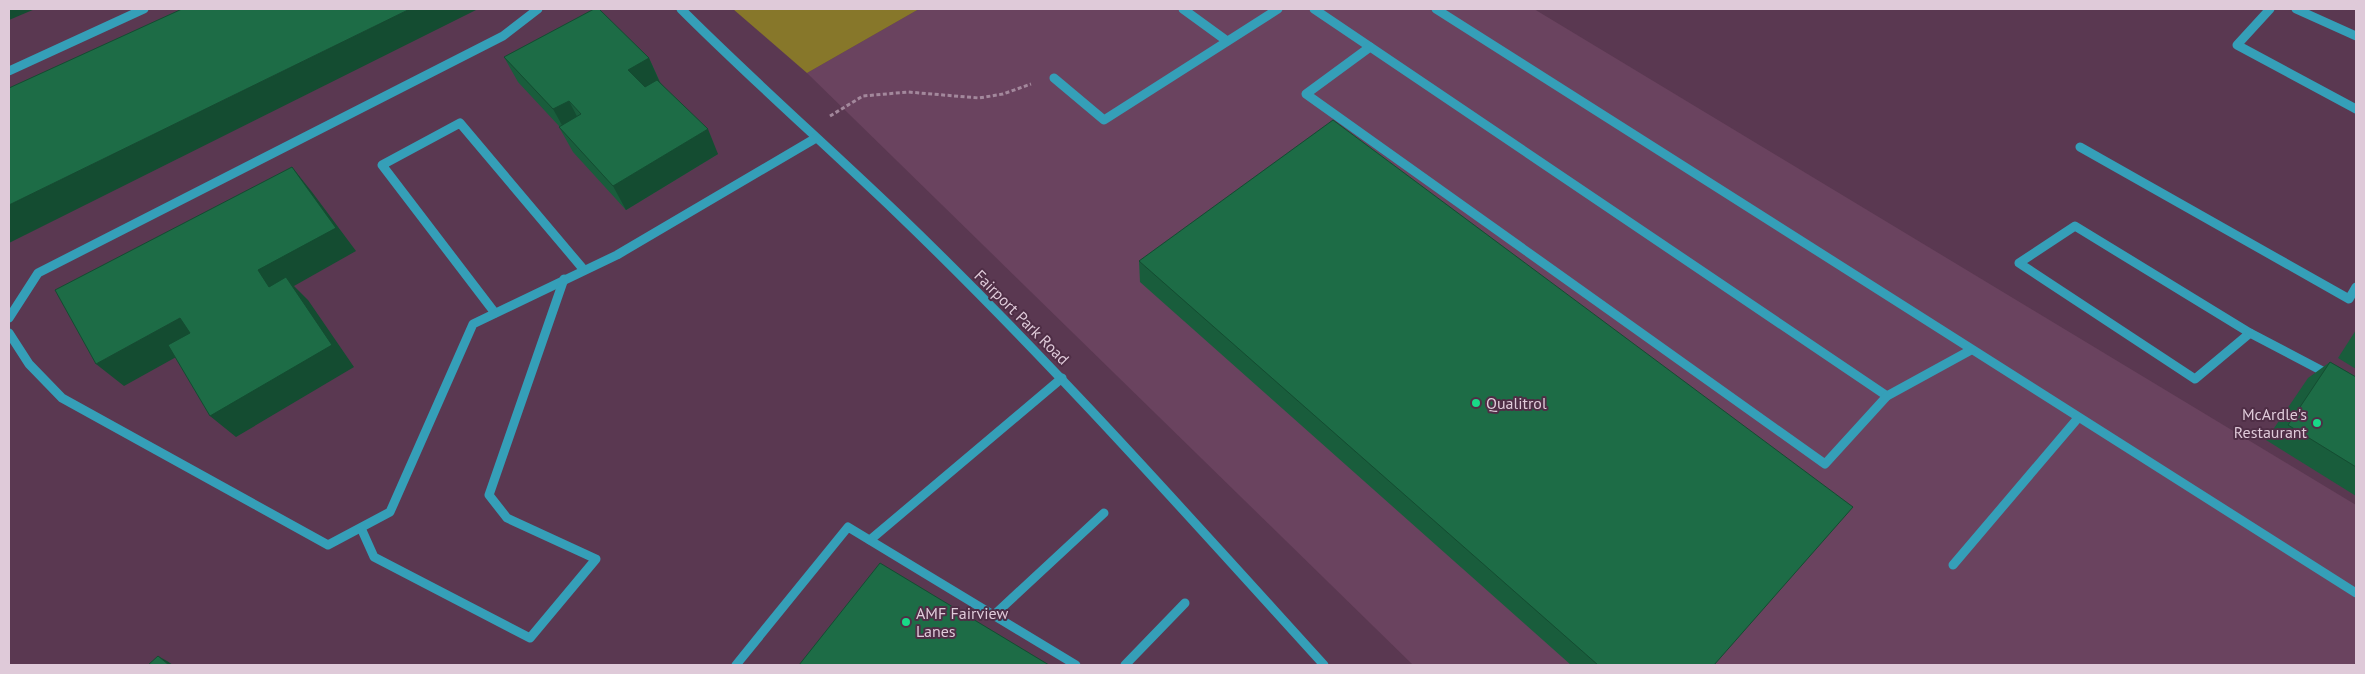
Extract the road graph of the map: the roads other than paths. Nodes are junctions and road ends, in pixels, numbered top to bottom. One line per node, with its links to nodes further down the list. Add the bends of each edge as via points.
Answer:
1 (144, 9): 13 (street)
2 (538, 9): 22 (street, via 503,36 38,273)
3 (681, 9): 16 (street, Fairport Park Road)
4 (1183, 9): 11 (street)
5 (1278, 9): 11 (street)
6 (1314, 9): 12 (street)
7 (1436, 9): 25 (street)
8 (2270, 9): 15 (street, via 2237,45)
9 (2296, 9): 10 (street)
10 (2356, 36)
11 (1227, 41): 14 (street, via 1104,120)
12 (1370, 47): 28 (street); 28 (lane, via 1306,94 1825,464)
13 (9, 71)
14 (1054, 78)
15 (2356, 109)
16 (816, 138): 18 (street, via 617,255); 26 (street, Fairport Park Road, via 896,212)
17 (2080, 147): 20 (lane, via 2349,299)
18 (584, 270): 19 (street); 21 (street, via 460,123 382,165)
19 (564, 279): 21 (street); 31 (street, via 489,495 507,518 596,559 530,638 374,558)
20 (2356, 287)
21 (495, 313): 31 (street, via 473,324 390,512)
22 (9, 318)
23 (9, 333): 31 (street, via 30,364 62,398 328,545)
24 (2250, 333): 24 (street, via 2075,226 2019,263 2195,379); 27 (street)
25 (1971, 350): 28 (lane); 29 (street)
26 (1062, 378): 32 (street); 40 (street, Fairport Park Road)
27 (2340, 381)
28 (1888, 396)
29 (2078, 418): 33 (street); 34 (street)
30 (1104, 513): 36 (street)
31 (361, 528)
32 (870, 540): 36 (street); 37 (street, via 848,527)
33 (1953, 565)
34 (2356, 593)
35 (1185, 603): 39 (street)
36 (994, 615): 38 (street)
37 (736, 665)
38 (1076, 665)
39 (1125, 665)
40 (1324, 665)

